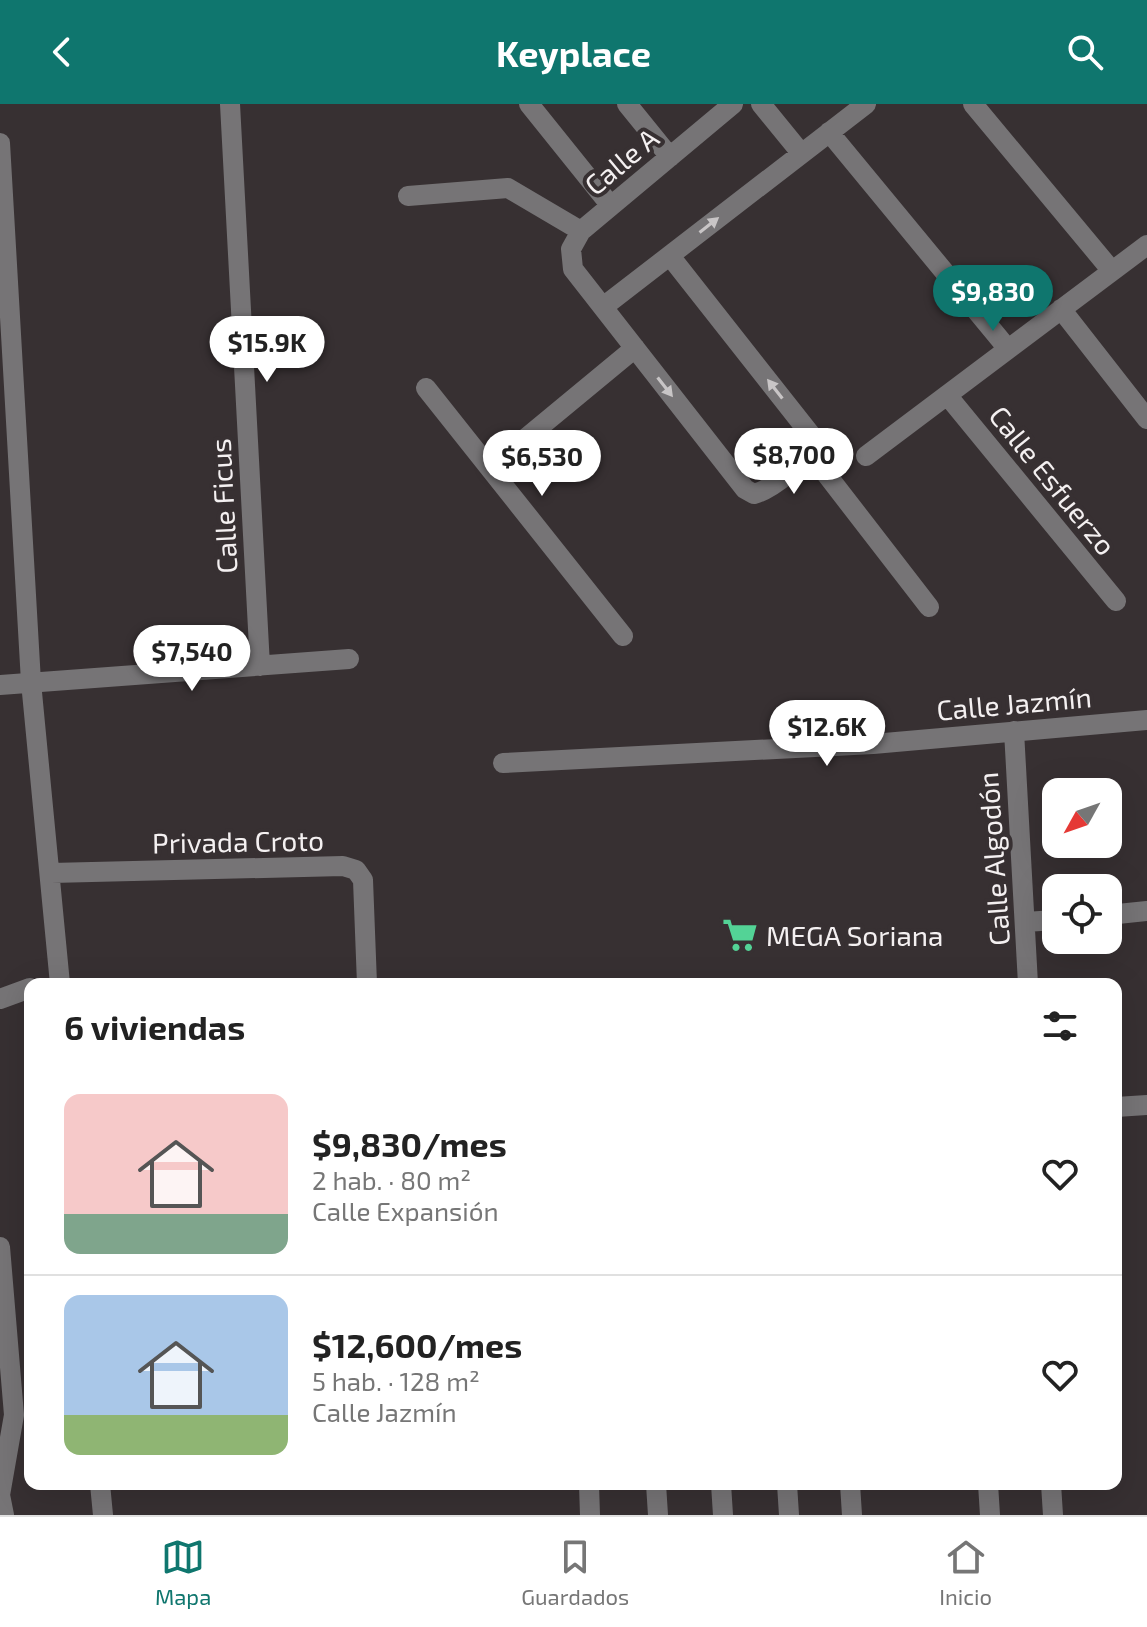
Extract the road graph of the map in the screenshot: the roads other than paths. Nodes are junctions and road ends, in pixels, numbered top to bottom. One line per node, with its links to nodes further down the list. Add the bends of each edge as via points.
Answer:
1 (230, 104): 33 (street, Calle Ficus)
2 (529, 104): 14 (street)
3 (627, 104): 12 (street)
4 (733, 104): 8 (street, Calle A)
5 (761, 104): 11 (street)
6 (866, 104): 9 (street)
7 (973, 104): 18 (street)
8 (711, 111): 12 (street, Calle A)
9 (829, 132): 11 (street); 22 (street)
10 (0, 143): 34 (street)
11 (801, 153): 17 (street, one-way to 11)
12 (670, 157): 14 (street, Calle A)
13 (408, 196): 15 (street, via 508,188)
14 (611, 206): 15 (street, Calle A)
15 (581, 231): 19 (street, via 571,249 573,269)
16 (1147, 245): 18 (street)
17 (670, 256): 19 (street); 26 (street, one-way to 17, via 815,444 811,435)
18 (1112, 271): 20 (street)
19 (603, 307): 21 (street)
20 (1061, 309): 22 (street); 25 (street)
21 (635, 348): 26 (street, one-way to 26, via 745,489 754,494 766,491); 28 (street)
22 (1008, 349): 24 (street)
23 (426, 388): 28 (street)
24 (947, 395): 27 (street); 29 (street, Calle Esfuerzo)
25 (1147, 419)
26 (810, 453): 30 (street)
27 (866, 456)
28 (490, 468): 31 (street)
29 (1116, 601)
30 (929, 607)
31 (623, 636)
32 (349, 659): 33 (street)
33 (260, 666): 34 (street)
34 (31, 682): 35 (street); 39 (street)
35 (0, 685)
36 (1147, 720): 37 (street, Calle Jazmín)
37 (1014, 731): 38 (street, Calle Jazmín, via 873,744); 43 (street, Calle Algodón)
38 (503, 763)
39 (51, 873): 44 (street); 45 (street, Privada Croto, via 343,866 356,870 363,880)
40 (1147, 911): 41 (street)
41 (1122, 914)
42 (1042, 921): 43 (street)
43 (1025, 922): 46 (street, Calle Algodón)
44 (54, 978)
45 (367, 978)
46 (1028, 978)
47 (24, 990): 48 (street)
48 (0, 999)
49 (1147, 1105): 50 (street)
50 (1122, 1107)
51 (0, 1247): 60 (street, via 14,1415)
52 (101, 1490): 62 (street)
53 (589, 1490): 63 (street)
54 (656, 1490): 64 (street)
55 (721, 1490): 65 (street)
56 (787, 1490): 66 (street)
57 (850, 1490): 67 (street)
58 (988, 1490): 68 (street)
59 (1051, 1490): 69 (street)
60 (0, 1495): 61 (street)
61 (4, 1515)
62 (103, 1515)
63 (590, 1515)
64 (658, 1515)
65 (723, 1515)
66 (789, 1515)
67 (852, 1515)
68 (990, 1515)
69 (1053, 1515)

